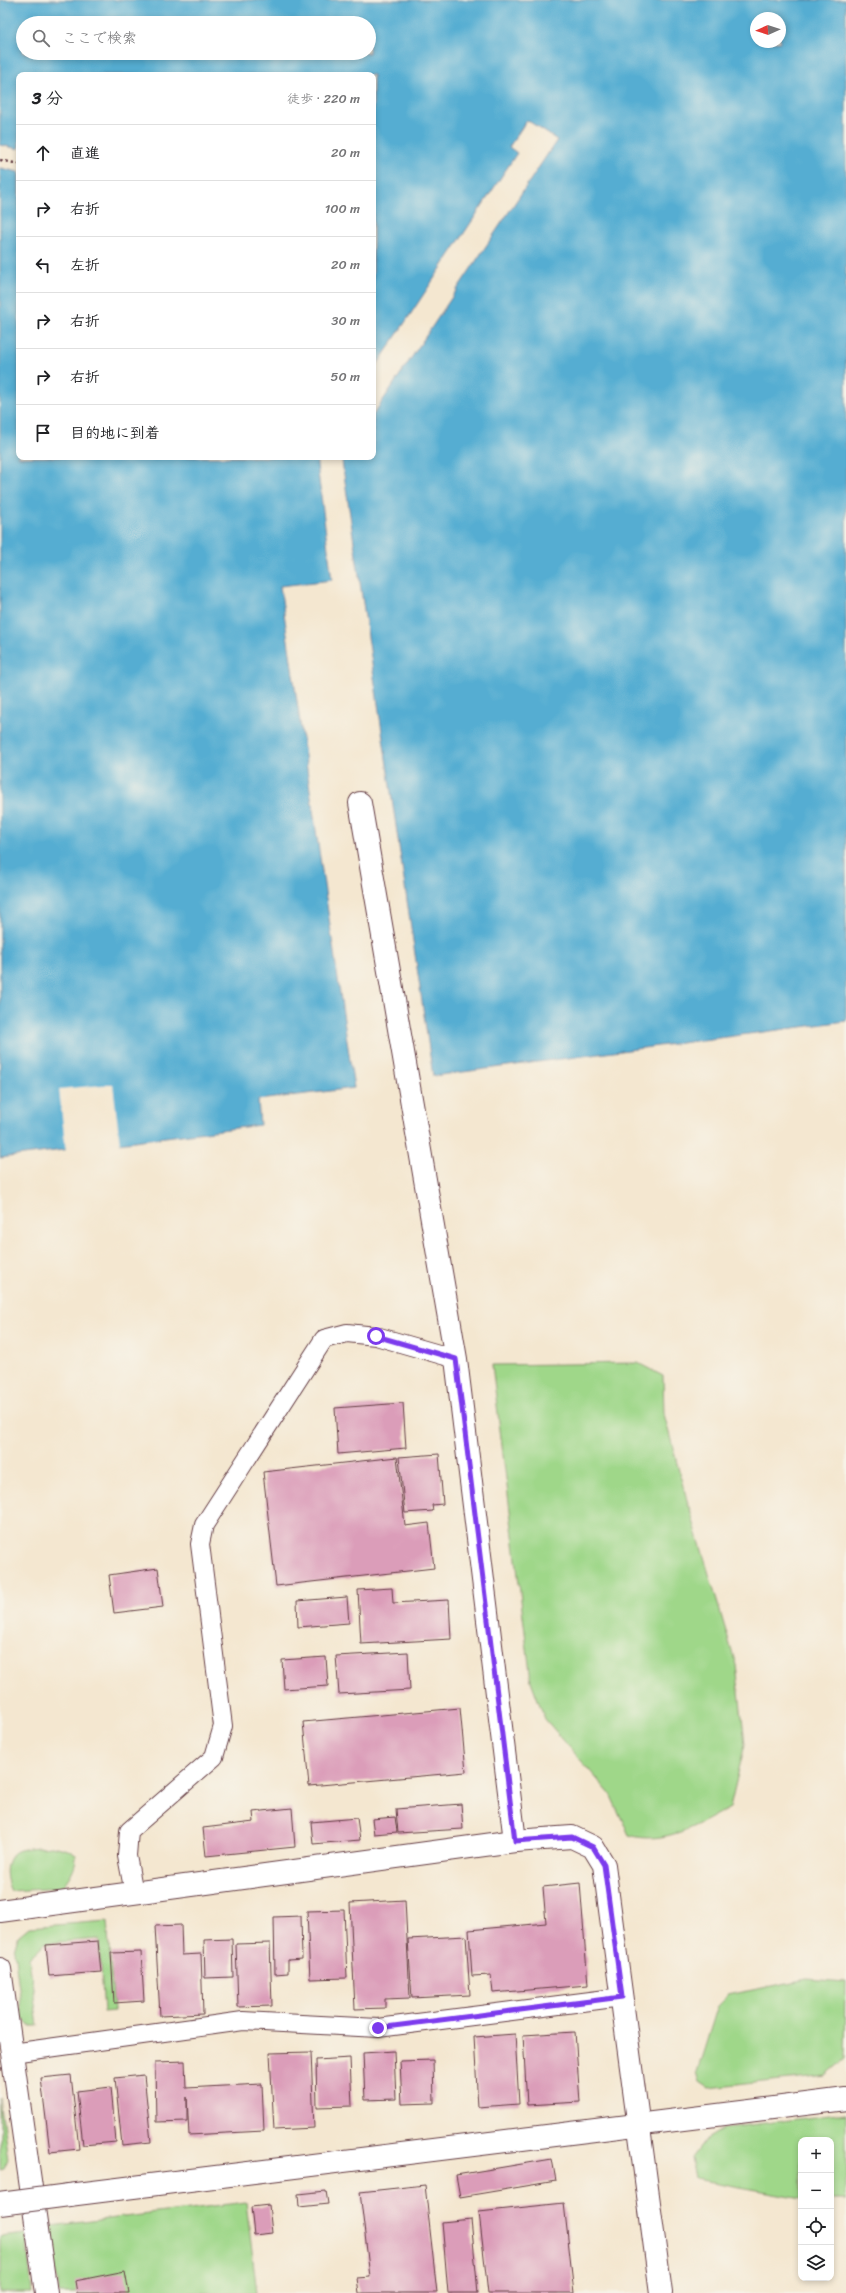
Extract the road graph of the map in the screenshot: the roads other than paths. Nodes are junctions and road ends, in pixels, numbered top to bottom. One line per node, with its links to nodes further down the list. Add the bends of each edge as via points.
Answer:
1 (360, 804): 2 (street)
2 (456, 1359): 3 (street); 4 (lane, via 376,1336 347,1333 324,1339 204,1525 200,1544 223,1726 214,1757 129,1831 127,1856)
3 (515, 1841): 4 (street); 7 (street, via 572,1837 593,1847 604,1865)
4 (134, 1893): 5 (street)
5 (0, 1911)
6 (0, 1969): 8 (street)
7 (622, 1997): 8 (lane, via 378,2028 243,2021); 10 (street)
8 (12, 2053): 12 (street)
9 (846, 2100): 10 (street)
10 (639, 2125): 11 (street, bridge); 13 (street)
11 (0, 2204)
12 (46, 2293)
13 (661, 2293)

